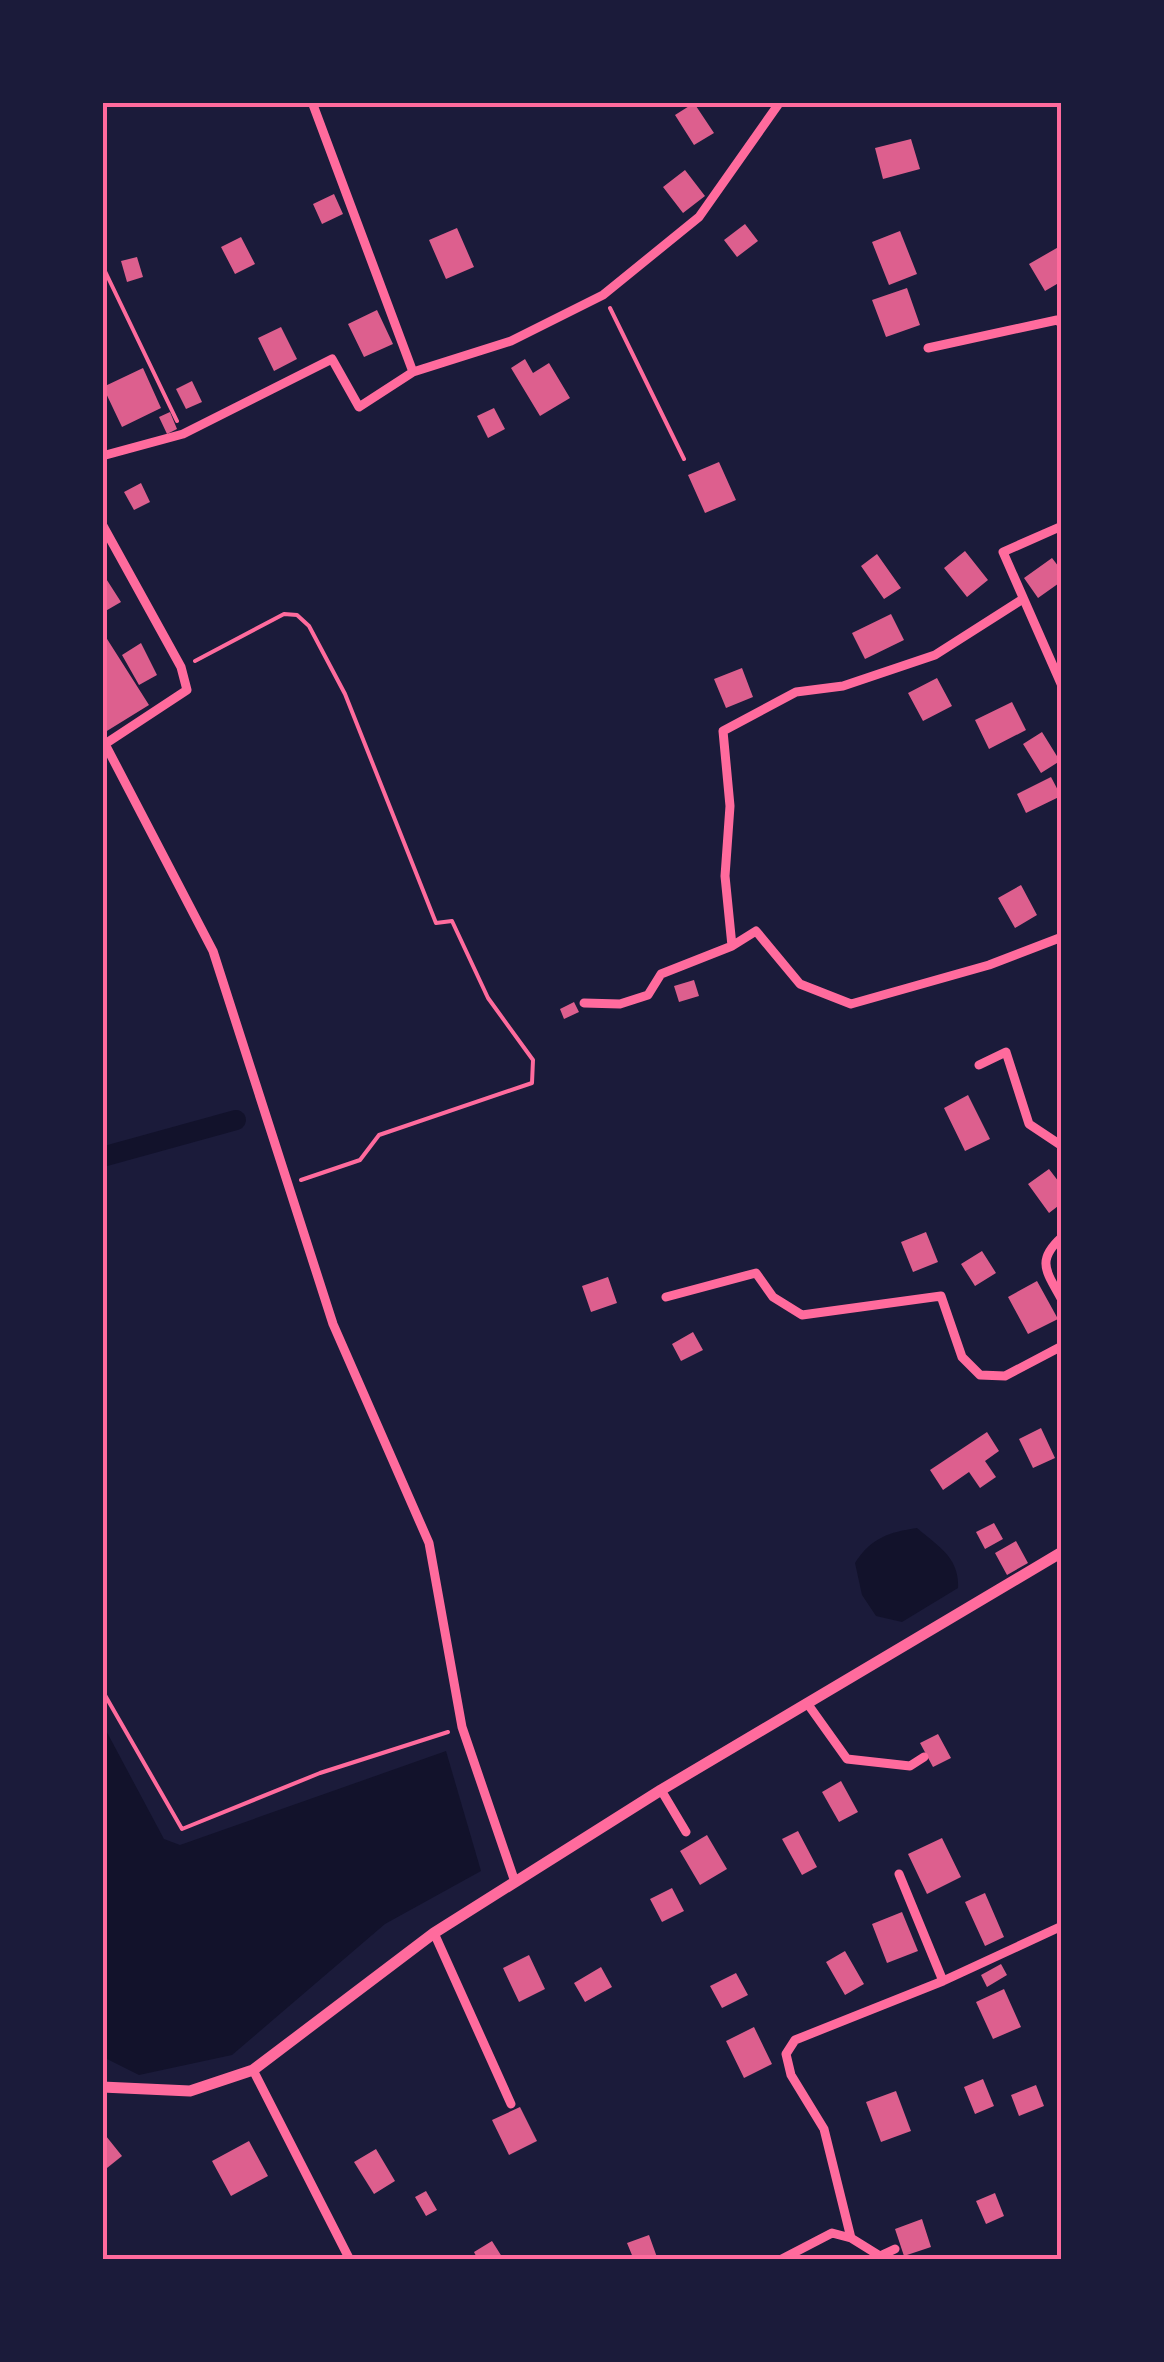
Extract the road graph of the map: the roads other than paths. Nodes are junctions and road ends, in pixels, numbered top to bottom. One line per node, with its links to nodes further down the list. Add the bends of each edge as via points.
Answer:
1 (312, 102): 5 (street)
2 (780, 102): 5 (street, via 700,217 604,295 511,341)
3 (1062, 324): 4 (street)
4 (928, 348)
5 (413, 372): 6 (street, via 359,407 332,359 183,434)
6 (102, 456)
7 (102, 524): 11 (street, via 182,667 187,690)
8 (1062, 526): 9 (street, via 1003,552)
9 (1023, 598): 10 (street); 13 (street, via 935,655 843,686 796,692 723,731)
10 (1062, 686)
11 (104, 745): 27 (street, via 213,951 332,1324 429,1542 462,1727)
12 (1062, 937): 13 (street, via 851,1004 800,984 756,932)
13 (732, 946): 14 (street, via 660,974 648,994 620,1004)
14 (584, 1004)
15 (979, 1065): 16 (street, via 1006,1052 1029,1124)
16 (1062, 1146)
17 (1062, 1237): 19 (street, via 1048,1249 1044,1265)
18 (666, 1297): 20 (street, via 756,1273 772,1296 802,1316 941,1296 962,1357 980,1375 1005,1376)
19 (1062, 1300)
20 (1062, 1346)
21 (1062, 1552): 22 (street)
22 (807, 1703): 23 (street, via 847,1759 910,1766); 24 (street)
23 (924, 1757)
24 (661, 1790): 25 (street); 27 (street)
25 (686, 1832)
26 (900, 1874): 30 (street)
27 (515, 1882): 29 (street)
28 (1062, 1926): 30 (street)
29 (434, 1933): 31 (street); 33 (street)
30 (943, 1982): 34 (street, via 795,2040 786,2054 791,2076 824,2129)
31 (253, 2070): 32 (street, via 190,2091); 36 (street)
32 (102, 2087)
33 (511, 2104)
34 (852, 2238): 35 (street, via 880,2256); 37 (street, via 832,2233)
35 (896, 2250)
36 (350, 2260)
37 (780, 2260)

